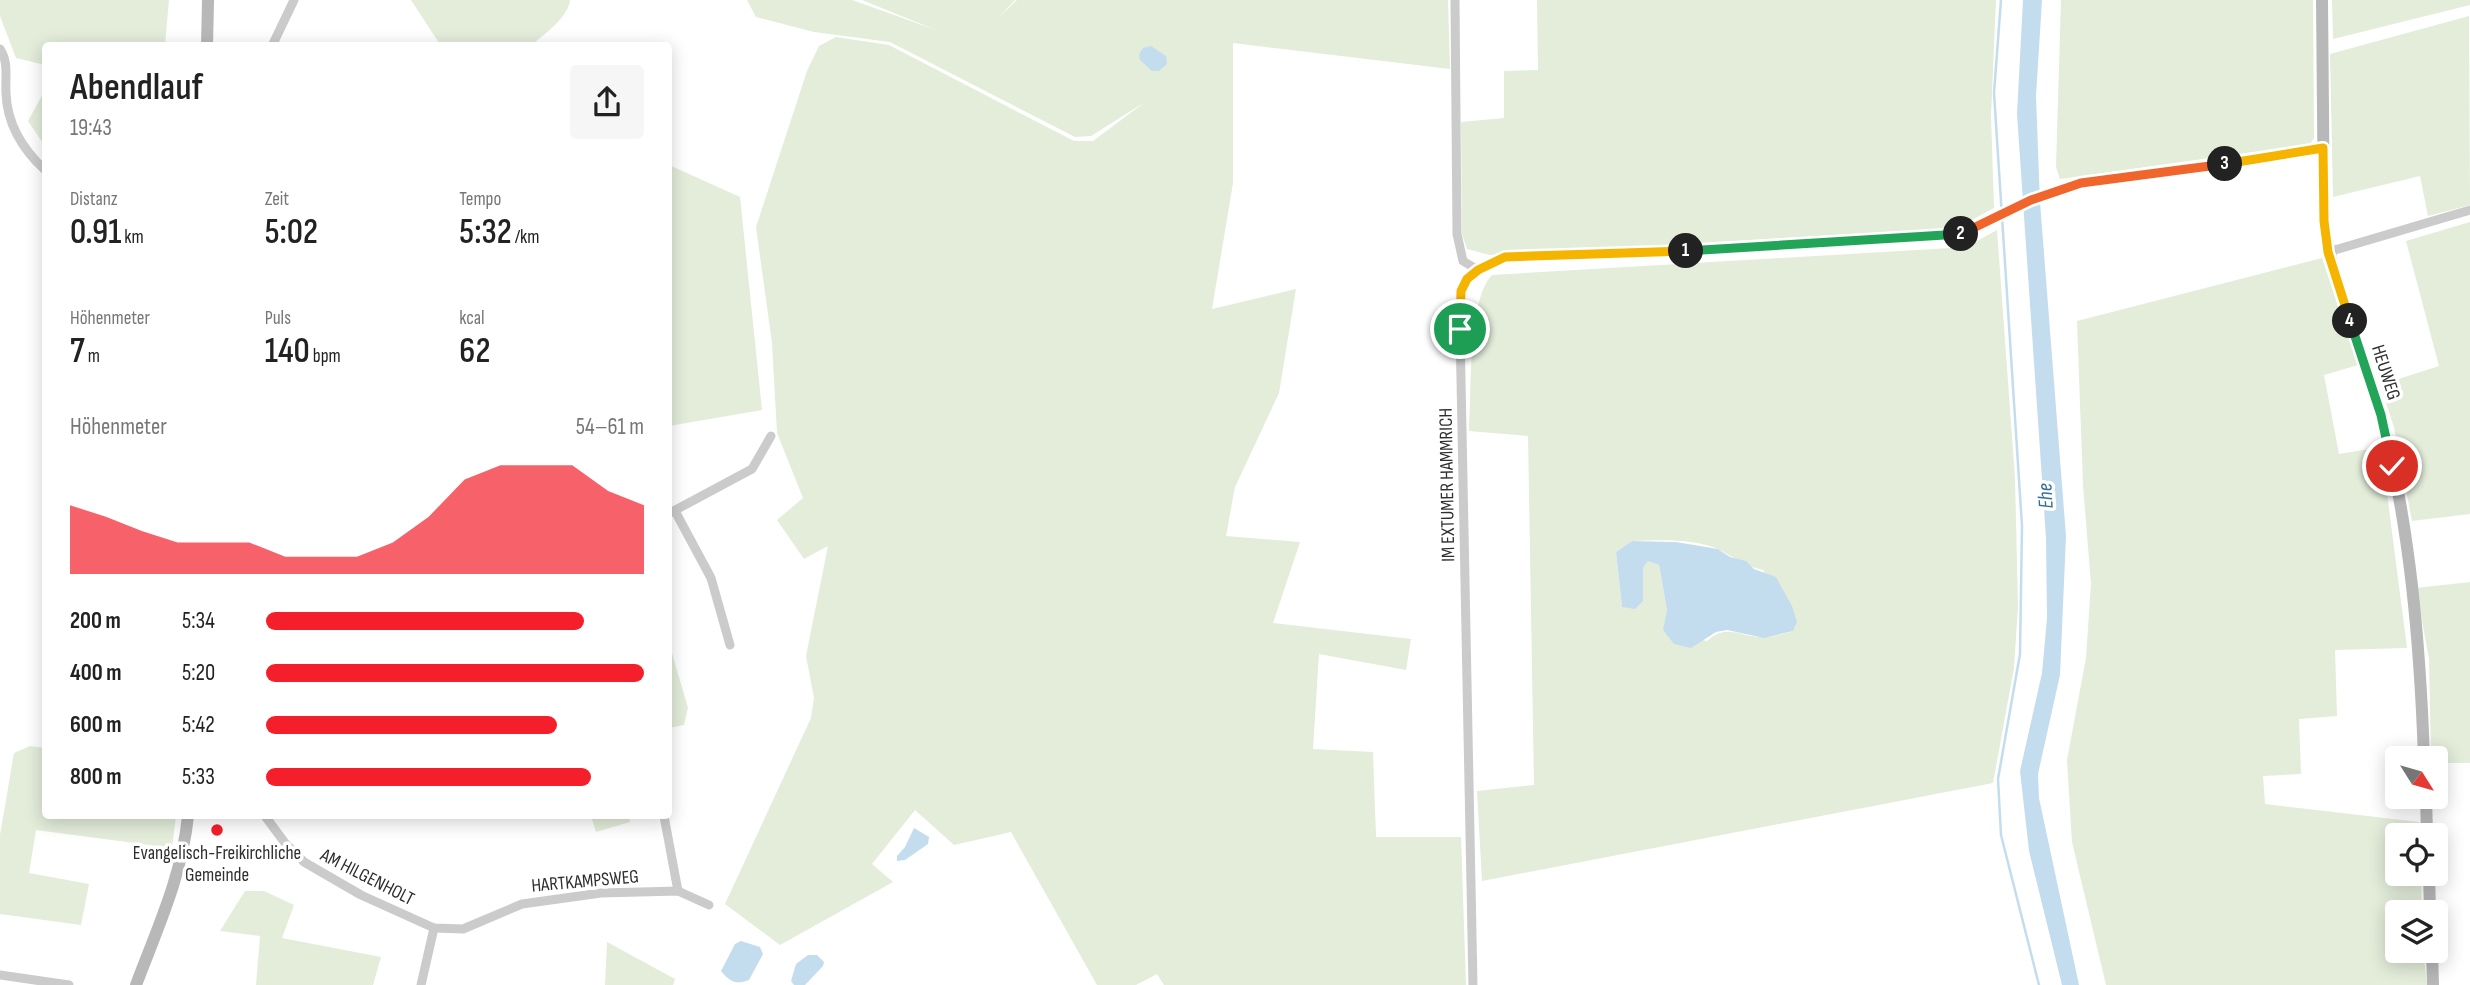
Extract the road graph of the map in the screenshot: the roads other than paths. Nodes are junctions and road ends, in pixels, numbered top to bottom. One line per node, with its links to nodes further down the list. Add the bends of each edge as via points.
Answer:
1 (208, 0): 5 (street)
2 (293, 0): 6 (street)
3 (1455, 0): 12 (street, via 1457,234 1462,261)
4 (2322, 0): 8 (street, HEUWEG)
5 (207, 42)
6 (274, 42)
7 (0, 49): 9 (street, via 6,64 9,117 20,141)
8 (2323, 148): 11 (street, HEUWEG); 12 (street, via 2076,185 2031,200 1958,235 1505,257)
9 (42, 166)
10 (2470, 210): 11 (street)
11 (2328, 252): 16 (street, HEUWEG, via 2381,415 2392,466 2416,613)
12 (1478, 270): 28 (street, IM EXTUMER HAMMRICH, via 1461,291 1460,329)
13 (771, 436): 14 (street, via 752,469)
14 (672, 512): 15 (street, via 711,578)
15 (730, 645)
16 (2423, 746)
17 (187, 819): 26 (street, via 174,886)
18 (267, 819): 22 (street, AM HILGENHOLT, via 304,862 361,895)
19 (665, 819): 20 (street)
20 (678, 891): 21 (street, HARTKAMPSWEG); 22 (street, HARTKAMPSWEG, via 601,893 522,904 463,929)
21 (709, 905)
22 (434, 928): 27 (street)
23 (2433, 963): 29 (street)
24 (0, 975): 25 (street)
25 (69, 985)
26 (136, 985)
27 (421, 985)
28 (1473, 985)
29 (2434, 985)

